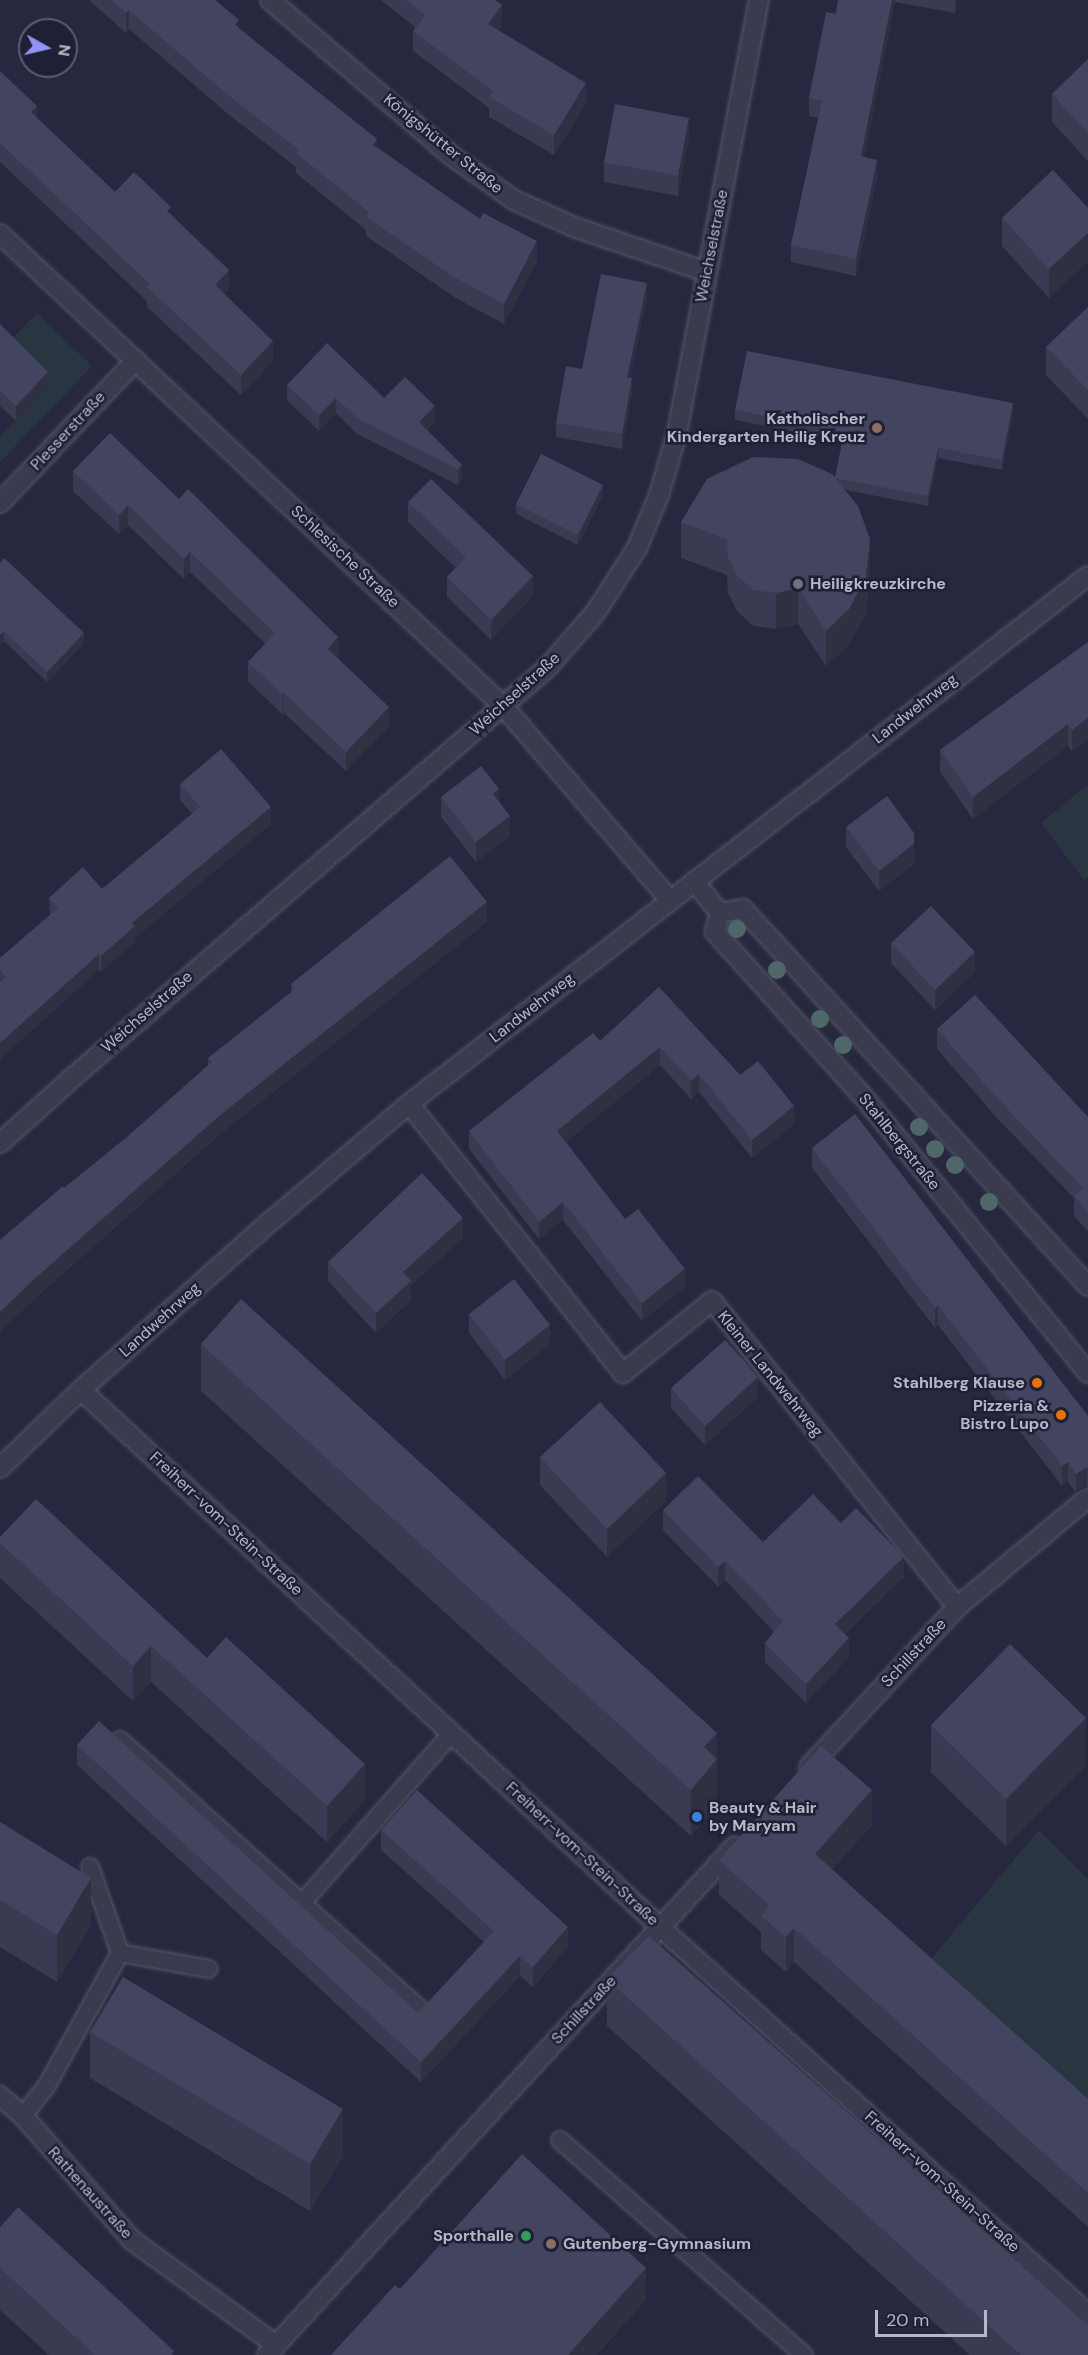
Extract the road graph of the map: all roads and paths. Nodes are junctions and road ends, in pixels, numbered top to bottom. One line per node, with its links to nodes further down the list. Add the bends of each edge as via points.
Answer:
1 (270, 0): 4 (street, Königshütter Straße, via 452,156 514,200 574,227)
2 (759, 0): 4 (street, Weichselstraße)
3 (0, 234): 5 (street, Schlesische Straße)
4 (707, 272): 8 (street, Weichselstraße, via 677,433 659,495 637,548 573,640)
5 (136, 360): 6 (street, Plesserstraße); 8 (street, Schlesische Straße)
6 (0, 503)
7 (1088, 576): 9 (street, Landwehrweg)
8 (503, 706): 10 (street, Schlesische Straße); 13 (street, Weichselstraße)
9 (694, 881): 10 (street, Landwehrweg); 11 (street)
10 (670, 900): 12 (street, Landwehrweg)
11 (720, 913): 14 (street, via 744,909); 15 (street, Stahlbergstraße, via 715,932 862,1095)
12 (410, 1104): 16 (street, Landwehrweg); 19 (street, Kleiner Landwehrweg, via 622,1373 712,1301)
13 (0, 1143)
14 (1088, 1286)
15 (1088, 1374)
16 (81, 1390): 17 (street, Landwehrweg); 20 (street, Freiherr-vom-Stein-Straße)
17 (0, 1468)
18 (1088, 1498): 19 (street, Schillstraße)
19 (957, 1607): 22 (street, Schillstraße)
20 (452, 1733): 25 (lane); 26 (street, Freiherr-vom-Stein-Straße)
21 (120, 1740): 25 (lane)
22 (797, 1780)
23 (749, 1832): 26 (street, Schillstraße)
24 (90, 1867): 27 (lane)
25 (302, 1903): 29 (lane)
26 (660, 1927): 33 (street, Freiherr-vom-Stein-Straße); 34 (street, Schillstraße)
27 (120, 1953): 28 (lane); 31 (lane, via 46,2087)
28 (209, 1969)
29 (421, 2010)
30 (0, 2096): 31 (street, Rathenaustraße)
31 (23, 2116): 34 (street, Rathenaustraße, via 132,2240)
32 (560, 2140): 35 (lane)
33 (1088, 2314)
34 (272, 2350)
35 (804, 2355)

